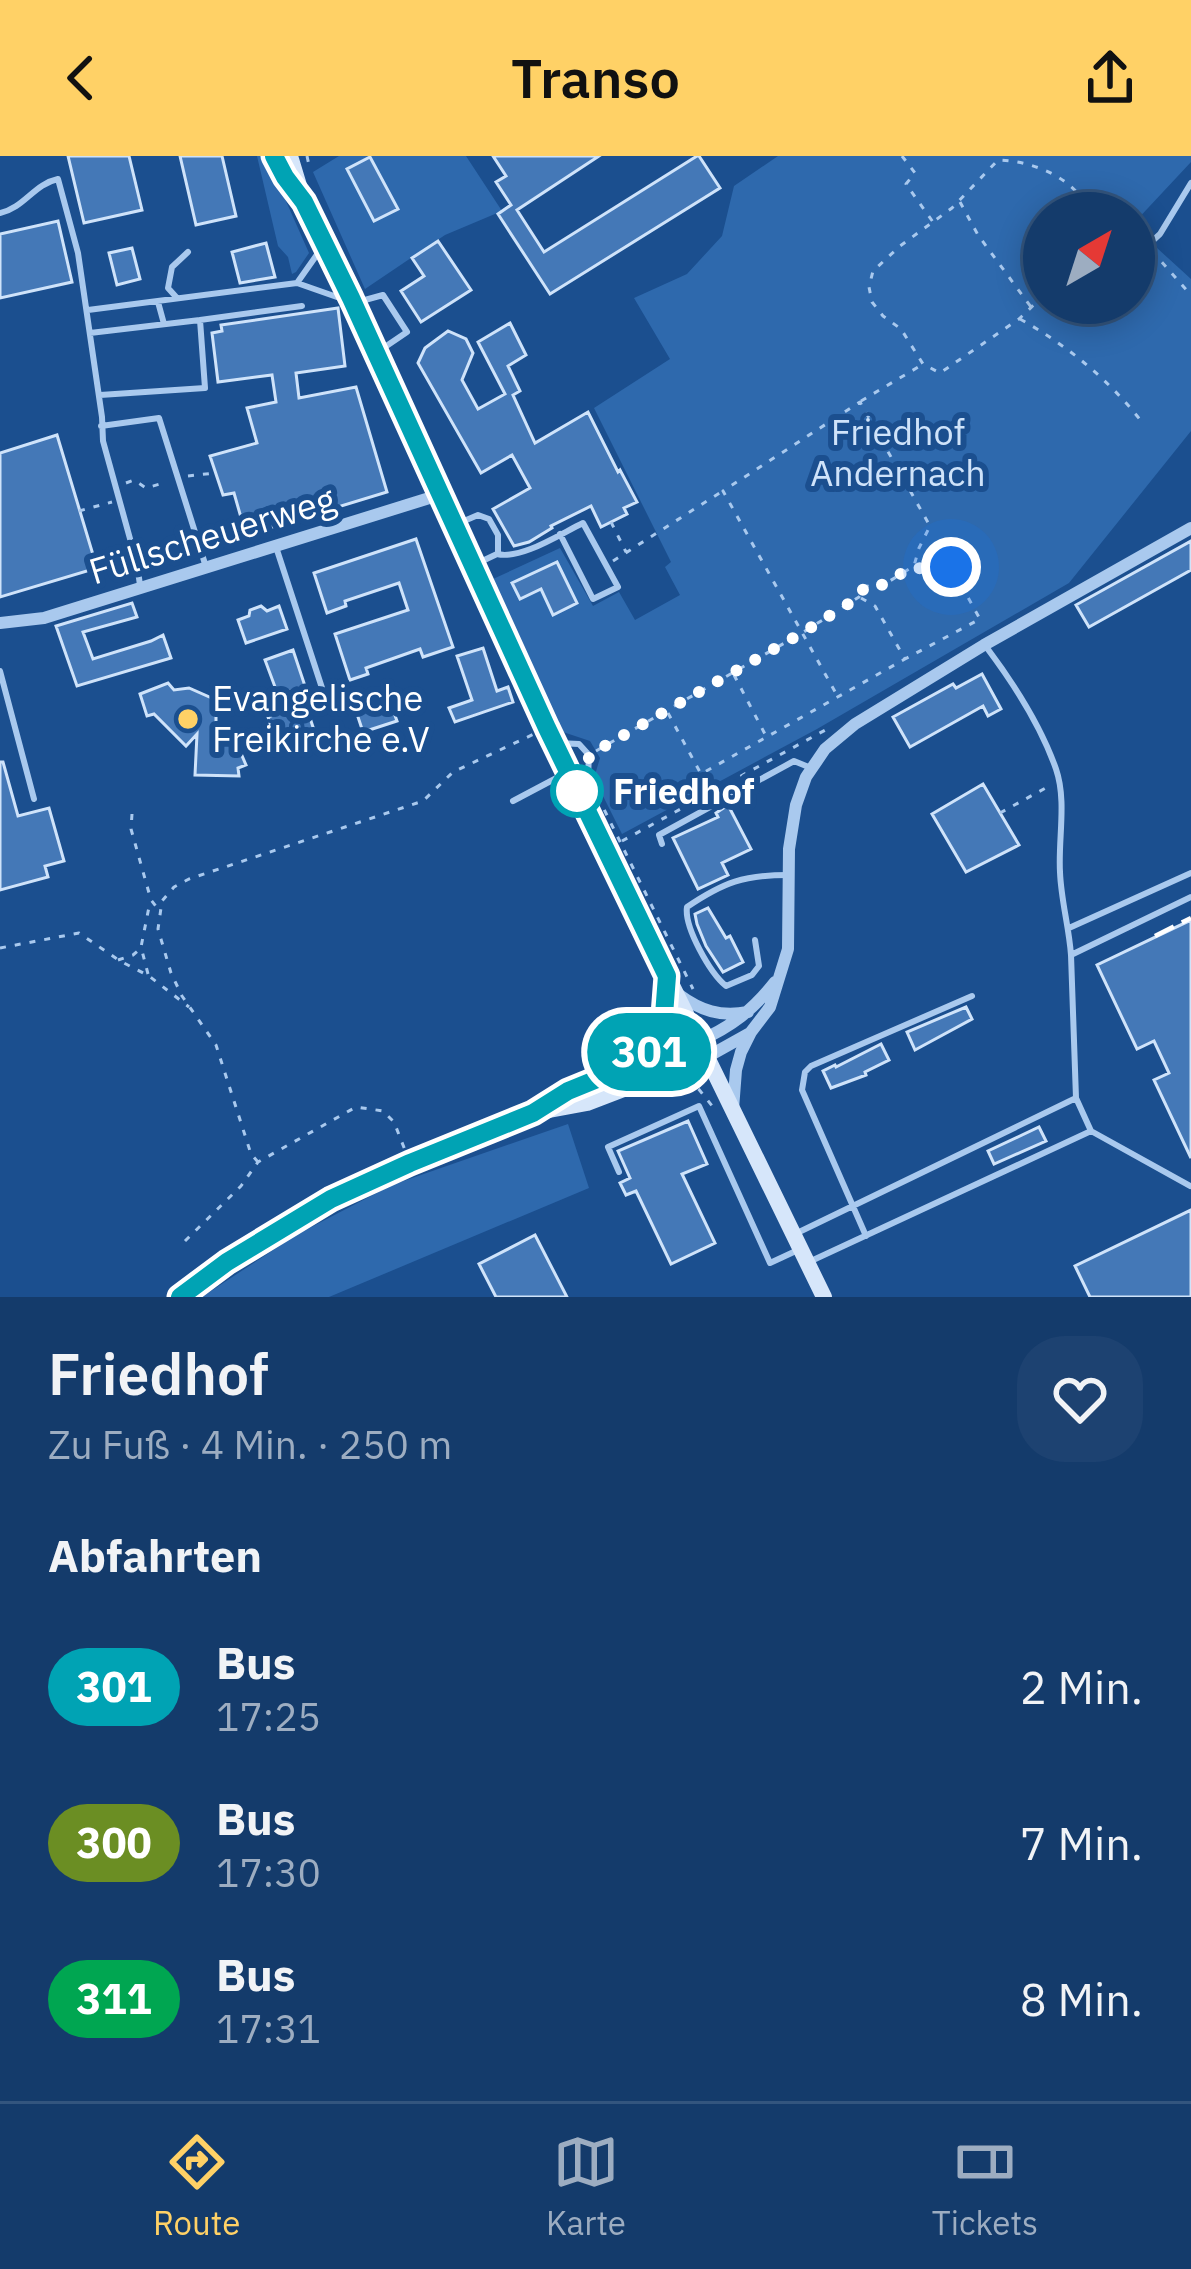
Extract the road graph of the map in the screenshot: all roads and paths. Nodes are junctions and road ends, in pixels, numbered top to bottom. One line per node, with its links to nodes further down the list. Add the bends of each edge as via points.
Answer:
1 (307, 156): 6 (path)
2 (902, 156): 11 (path, via 915,172 906,184)
3 (1033, 156): 5 (path)
4 (279, 157): 13 (street)
5 (1024, 161): 8 (path); 9 (path, via 998,160)
6 (309, 175)
7 (1191, 183): 12 (lane)
8 (1077, 192)
9 (959, 200): 11 (path); 18 (path)
10 (0, 213): 23 (lane, via 58,179)
11 (933, 222): 30 (path, via 874,271 869,287 872,302 902,329)
12 (1155, 239)
13 (325, 243): 16 (lane); 21 (street)
14 (188, 252): 19 (lane, via 172,267 168,288)
15 (1155, 256): 17 (path)
16 (297, 283): 19 (lane); 21 (lane)
17 (1191, 295)
18 (1023, 297)
19 (178, 299): 20 (lane)
20 (158, 302): 23 (lane); 27 (lane)
21 (354, 303): 29 (street); 29 (lane, via 383,295 407,332)
22 (302, 306): 26 (lane)
23 (88, 310): 28 (lane)
24 (1023, 315): 25 (path)
25 (1019, 319): 30 (path, via 940,373); 33 (path, via 1092,368)
26 (200, 320): 27 (lane); 31 (lane, via 205,388)
27 (164, 324): 28 (lane)
28 (90, 333): 31 (lane)
29 (377, 352): 37 (street)
30 (923, 364): 32 (path)
31 (99, 395): 34 (lane)
32 (860, 402): 36 (path); 49 (path, via 929,526)
33 (1142, 422)
34 (101, 426): 38 (lane); 50 (lane, via 159,418)
35 (146, 488): 38 (path, via 134,480)
36 (723, 491): 45 (path); 54 (path)
37 (439, 495): 41 (street); 44 (street, Füllscheuerweg)
38 (118, 496): 39 (path); 51 (lane)
39 (79, 511)
40 (611, 522): 45 (path)
41 (453, 525): 46 (lane, via 489,519); 48 (street)
42 (1191, 528): 55 (street)
43 (560, 534): 46 (lane, via 511,557); 47 (lane, via 584,523); 47 (lane, via 592,599 618,587)
44 (276, 547): 50 (street, Füllscheuerweg); 59 (lane)
45 (627, 553): 47 (path)
46 (497, 554): 48 (lane)
47 (606, 564)
48 (473, 566): 63 (street)
49 (914, 566): 52 (path, via 865,586); 56 (path, via 951,567 980,619)
50 (206, 567): 51 (street, Füllscheuerweg)
51 (140, 589): 53 (street, Füllscheuerweg, via 44,618)
52 (859, 597): 54 (path); 56 (path, via 874,606)
53 (0, 622)
54 (802, 633): 58 (path); 60 (path)
55 (985, 645): 62 (street); 68 (lane, via 1034,722)
56 (905, 659): 60 (path)
57 (0, 671): 69 (lane)
58 (733, 673): 61 (path); 64 (path)
59 (322, 691)
60 (838, 697): 64 (path)
61 (667, 711): 64 (path, via 701,774); 65 (path)
62 (855, 724): 66 (street); 73 (path, via 843,720)
63 (550, 736): 65 (lane); 67 (street); 79 (path, via 465,765 423,801 189,878)
64 (767, 737)
65 (589, 755): 67 (lane)
66 (811, 768): 74 (lane, via 794,760 659,836); 76 (street, via 793,818)
67 (576, 777): 70 (lane); 73 (path); 88 (street)
68 (1058, 781): 71 (path); 80 (lane)
69 (34, 799)
70 (513, 801)
71 (1000, 813)
72 (132, 814): 78 (path)
73 (620, 842): 88 (path)
74 (662, 844)
75 (1191, 872): 80 (lane)
76 (788, 875): 81 (lane, via 747,876 688,907 685,918 726,986 759,966); 86 (street)
77 (1191, 897): 84 (lane)
78 (151, 900): 79 (path); 82 (path)
79 (160, 910): 90 (path, via 171,974)
80 (1069, 928): 84 (lane)
81 (755, 940)
82 (141, 947): 85 (path); 87 (path)
83 (0, 949): 85 (path, via 79,933)
84 (1071, 955): 96 (lane)
85 (118, 960): 87 (path)
86 (783, 972): 91 (street); 92 (street)
87 (149, 976): 90 (path)
88 (678, 986): 91 (street, via 708,1012); 93 (street); 94 (street)
89 (972, 996): 104 (lane, via 805,1072 802,1090)
90 (190, 1008): 100 (path, via 216,1045)
91 (749, 1011): 93 (street)
92 (751, 1032): 93 (street); 97 (street)
93 (703, 1049): 94 (street); 95 (street); 97 (street)
94 (644, 1060): 98 (street)
95 (688, 1065): 97 (path, via 693,1082); 98 (street)
96 (1076, 1098): 99 (lane); 104 (lane)
97 (724, 1109): 107 (street)
98 (533, 1113): 101 (street)
99 (1090, 1131): 103 (lane); 105 (lane)
100 (258, 1162): 101 (path, via 356,1107 383,1111 394,1122); 106 (path)
101 (410, 1163): 108 (street, via 331,1199)
102 (619, 1172): 107 (lane, via 608,1147 699,1106 770,1263)
103 (1190, 1186)
104 (852, 1206): 105 (lane); 107 (lane)
105 (866, 1236): 107 (lane)
106 (185, 1241)
107 (801, 1248): 109 (street)
108 (179, 1297)
109 (824, 1297)

